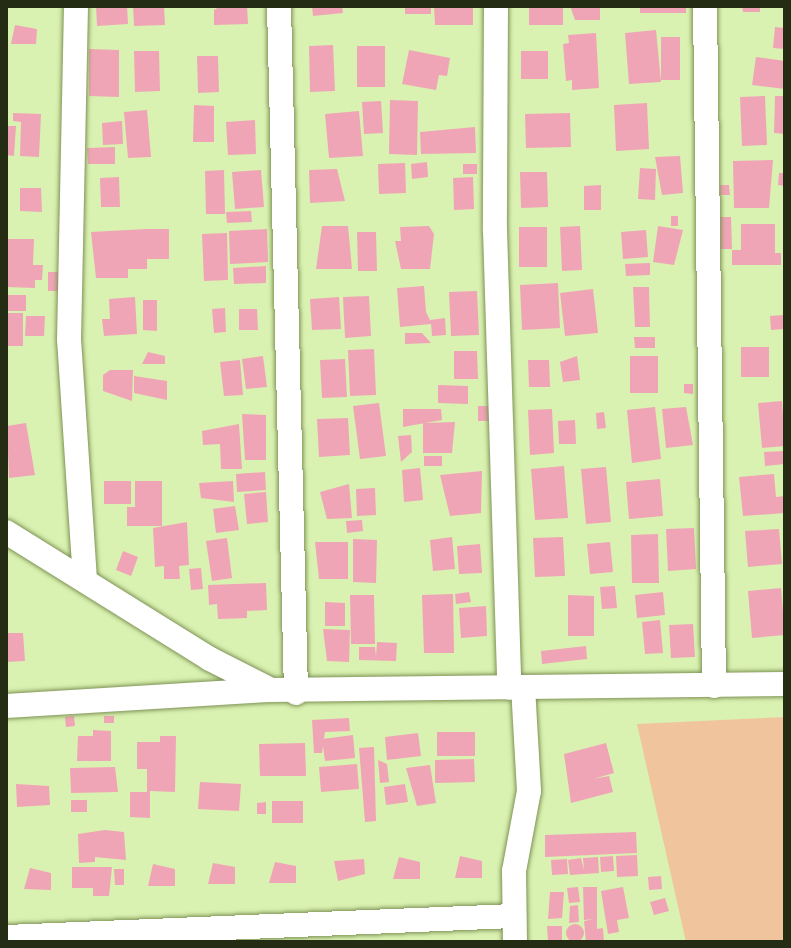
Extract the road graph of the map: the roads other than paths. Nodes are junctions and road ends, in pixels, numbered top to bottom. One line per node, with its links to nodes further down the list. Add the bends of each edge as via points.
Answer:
1 (76, 6): 6 (street, via 69,339)
2 (279, 6): 11 (street)
3 (496, 6): 9 (street, via 495,230)
4 (705, 6): 8 (street)
5 (6, 532): 6 (street)
6 (85, 580): 10 (street, via 210,659)
7 (785, 684): 8 (street)
8 (714, 686): 9 (street)
9 (516, 688): 11 (street); 13 (street, via 529,791 514,871)
10 (271, 690): 11 (street); 12 (street)
11 (296, 693)
12 (6, 706)
13 (514, 916): 14 (street); 15 (street)
14 (6, 937)
15 (515, 942)

